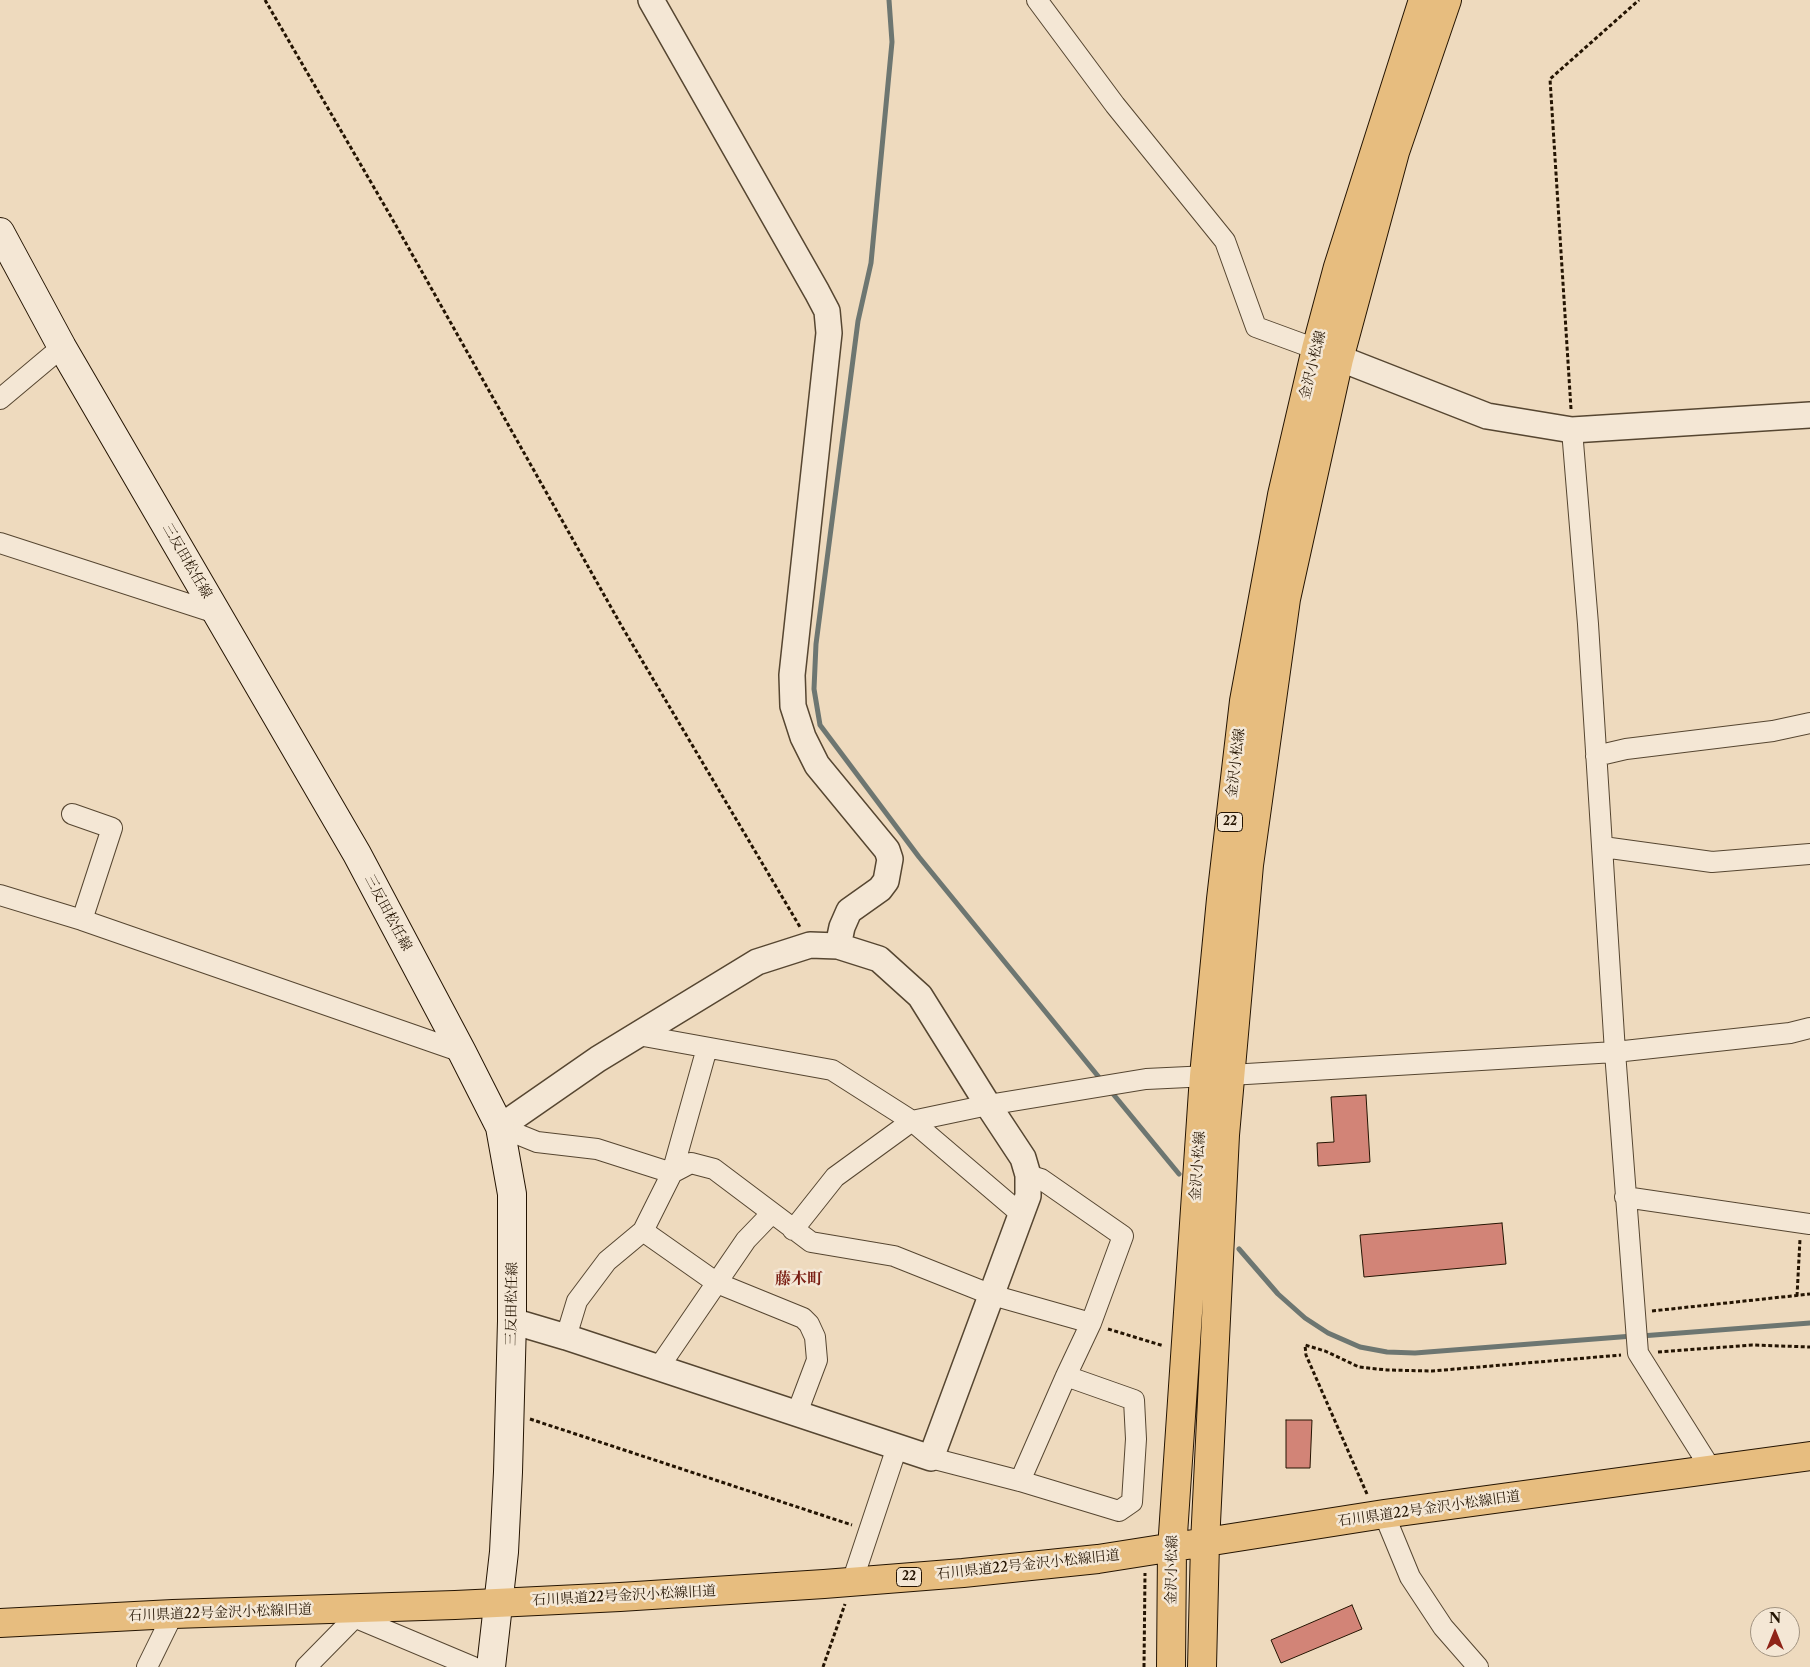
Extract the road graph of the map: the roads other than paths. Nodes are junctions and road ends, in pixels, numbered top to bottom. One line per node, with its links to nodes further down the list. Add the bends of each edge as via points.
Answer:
1 (651, 0): 20 (street, via 827,311 829,333 792,675 793,706 816,765 887,850 890,859 886,881 880,889 849,911)
2 (1037, 0): 7 (street, via 1115,105 1225,240 1256,326)
3 (1423, 0): 7 (main road, 金沢小松線 / 22, via 1338,267)
4 (1447, 0): 7 (main road, 金沢小松線 / 22)
5 (0, 232): 6 (main road, 三反田松任線)
6 (62, 348): 8 (street); 12 (main road, 三反田松任線)
7 (1328, 354): 10 (street, via 1487,416); 26 (main road, 金沢小松線 / 22, via 1282,495 1244,701 1221,899)
8 (0, 399)
9 (1810, 415): 10 (street)
10 (1572, 430): 14 (street)
11 (0, 543): 12 (street)
12 (218, 614): 24 (main road, 三反田松任線, via 357,854)
13 (1810, 723): 14 (street)
14 (1596, 756): 16 (street)
15 (72, 814): 19 (street, via 112,828)
16 (1603, 847): 17 (street, via 1712,862); 25 (street)
17 (1810, 854)
18 (0, 895): 19 (street)
19 (82, 920): 24 (street)
20 (838, 946): 22 (street, via 810,945 756,962); 27 (street, via 878,959 920,996)
21 (1810, 1028): 25 (street, via 1790,1033)
22 (638, 1035): 23 (street); 29 (street)
23 (707, 1048): 28 (street, via 832,1070); 30 (street)
24 (462, 1052): 29 (main road, 三反田松任線)
25 (1615, 1052): 26 (street); 32 (street)
26 (1217, 1076): 27 (street, via 1146,1078); 52 (main road, 金沢小松線 / 22, via 1225,1135); 53 (main road, 金沢小松線 / 22, via 1186,1352)
27 (988, 1105): 28 (street); 31 (street, via 1023,1158)
28 (912, 1121): 34 (street); 36 (street, via 835,1177)
29 (500, 1127): 30 (street, via 537,1142 597,1149); 40 (main road, 三反田松任線, via 512,1194)
30 (672, 1172): 33 (street, via 691,1163 714,1169); 37 (street)
31 (1028, 1175): 34 (street, via 1028,1196); 41 (street, via 1041,1179 1123,1236)
32 (1625, 1197): 35 (street); 49 (street, via 1638,1353)
33 (771, 1214): 36 (street); 38 (street, via 746,1240)
34 (1021, 1214): 39 (street)
35 (1805, 1223)
36 (793, 1230): 39 (street, via 811,1242 894,1256)
37 (643, 1231): 38 (street); 42 (street, via 607,1261 577,1301)
38 (717, 1283): 43 (street); 45 (street, via 803,1318 809,1324 815,1337 817,1360)
39 (992, 1295): 41 (street); 48 (street)
40 (512, 1321): 42 (street); 55 (main road, 三反田松任線, via 508,1472)
41 (1091, 1323): 44 (street)
42 (566, 1337): 43 (street)
43 (659, 1367): 45 (street)
44 (1066, 1376): 50 (street); 50 (street, via 1134,1400 1136,1439 1132,1502 1119,1511)
45 (797, 1413): 46 (street)
46 (897, 1447): 48 (street); 54 (street)
47 (1810, 1456): 49 (main road, 石川県道22号金沢小松線旧道 / 22)
48 (931, 1458): 50 (street)
49 (1711, 1469): 51 (main road, 石川県道22号金沢小松線旧道 / 22)
50 (1020, 1481)
51 (1381, 1515): 52 (main road, 石川県道22号金沢小松線旧道 / 22); 65 (street, via 1410,1577 1443,1627)
52 (1206, 1543): 53 (main road, 石川県道22号金沢小松線旧道 / 22); 64 (main road, 金沢小松線 / 22)
53 (1172, 1549): 54 (main road, 石川県道22号金沢小松線旧道 / 22); 63 (main road, 金沢小松線 / 22)
54 (852, 1582): 55 (main road, 石川県道22号金沢小松線旧道 / 22)
55 (498, 1603): 56 (main road, 石川県道22号金沢小松線旧道 / 22); 62 (main road, 三反田松任線)
56 (359, 1613): 57 (main road, 石川県道22号金沢小松線旧道 / 22); 60 (street); 61 (street)
57 (173, 1614): 58 (main road, 石川県道22号金沢小松線旧道 / 22); 59 (street)
58 (0, 1623)
59 (147, 1667)
60 (306, 1667)
61 (473, 1667)
62 (491, 1667)
63 (1171, 1667)
64 (1202, 1667)
65 (1478, 1667)

